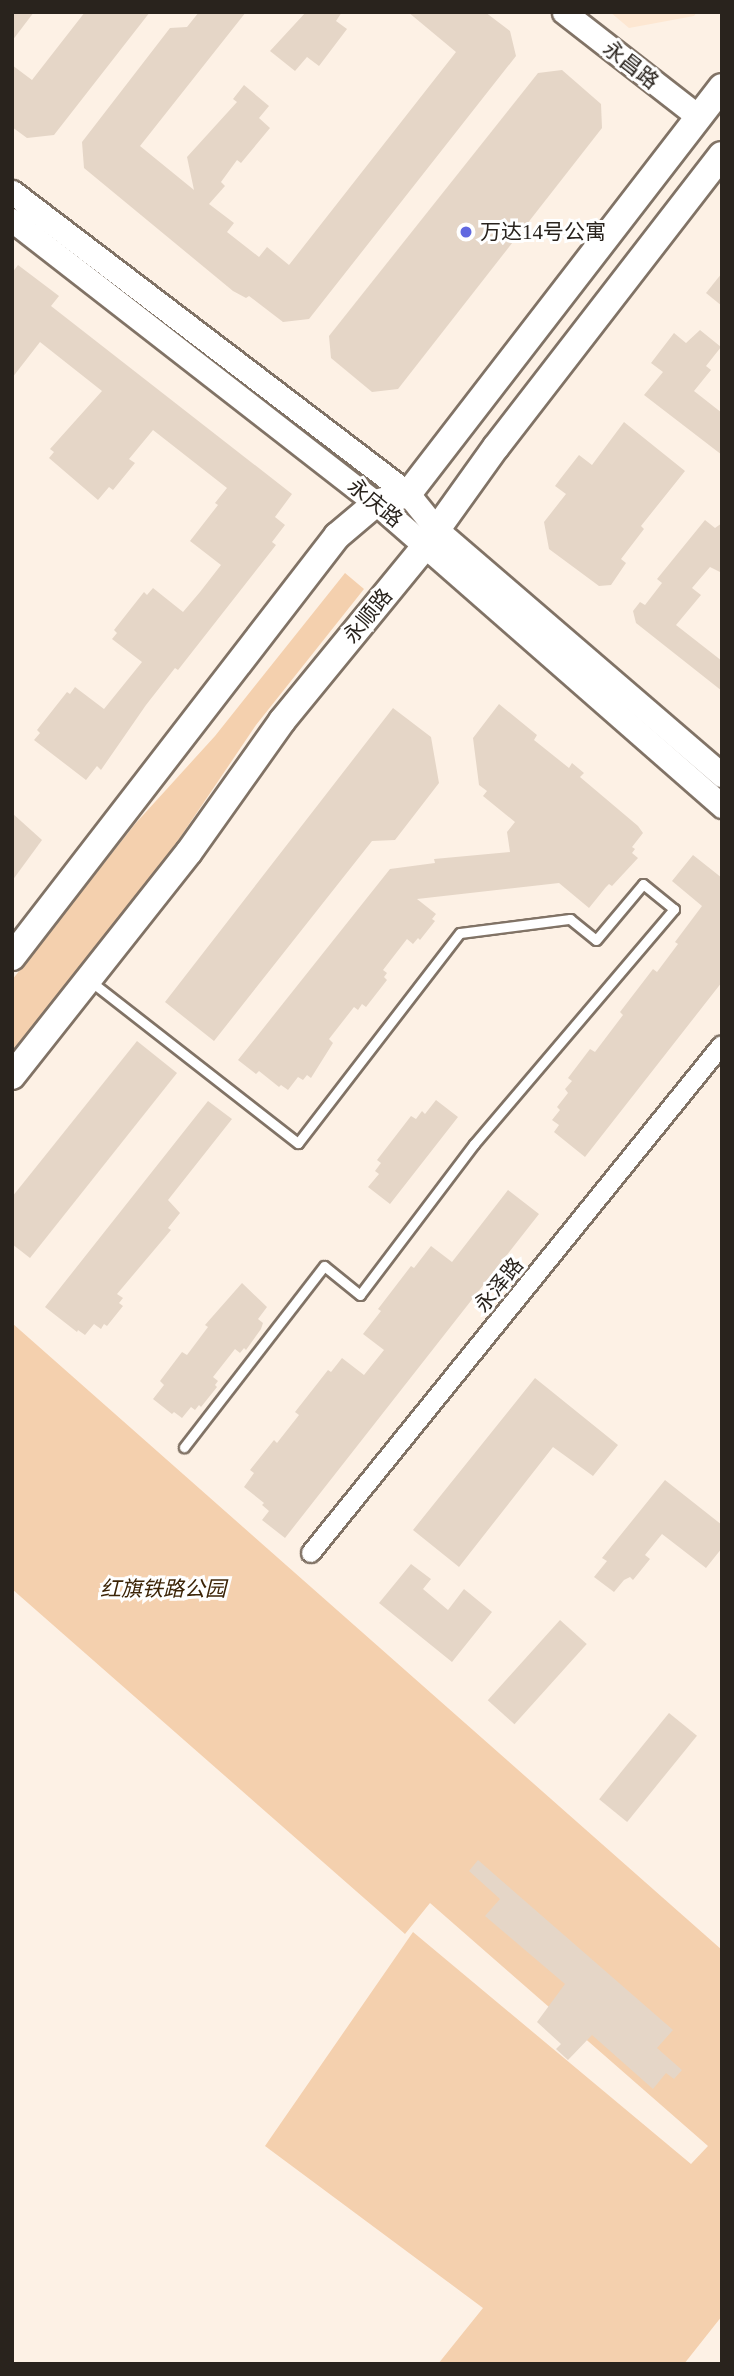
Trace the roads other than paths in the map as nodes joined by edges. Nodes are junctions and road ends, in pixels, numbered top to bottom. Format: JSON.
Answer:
{"nodes":[{"id":1,"x":564,"y":12,"type":"edge"},
{"id":2,"x":722,"y":87,"type":"edge"},
{"id":3,"x":699,"y":117,"type":"junction"},
{"id":4,"x":722,"y":155,"type":"edge"},
{"id":5,"x":12,"y":192,"type":"edge"},
{"id":6,"x":12,"y":220,"type":"edge"},
{"id":7,"x":408,"y":494,"type":"junction"},
{"id":8,"x":376,"y":503,"type":"junction"},
{"id":9,"x":431,"y":538,"type":"junction"},
{"id":10,"x":722,"y":775,"type":"edge"},
{"id":11,"x":722,"y":806,"type":"edge"},
{"id":12,"x":12,"y":957,"type":"edge"},
{"id":13,"x":88,"y":979,"type":"junction"},
{"id":14,"x":722,"y":1045,"type":"edge"},
{"id":15,"x":12,"y":1076,"type":"edge"},
{"id":16,"x":184,"y":1447,"type":"dead end"},
{"id":17,"x":311,"y":1553,"type":"dead end"}],
"edges":[{"from":1,"to":3,"type":"street","name":"永昌路"},
{"from":2,"to":3,"type":"main road"},
{"from":3,"to":7,"type":"main road"},
{"from":4,"to":9,"type":"main road","name":"永顺路"},
{"from":5,"to":7,"type":"street","name":"永庆路"},
{"from":6,"to":8,"type":"street","name":"永庆路"},
{"from":7,"to":8,"type":"main road"},
{"from":7,"to":9,"type":"street","name":"永庆路"},
{"from":8,"to":9,"type":"street","name":"永庆路"},
{"from":8,"to":12,"type":"main road"},
{"from":9,"to":10,"type":"street","name":"永庆路"},
{"from":9,"to":11,"type":"street","name":"永庆路"},
{"from":9,"to":13,"type":"main road","name":"永顺路"},
{"from":13,"to":15,"type":"main road","name":"永顺路"},
{"from":13,"to":16,"type":"lane"},
{"from":14,"to":17,"type":"street","name":"永泽路"}]}
